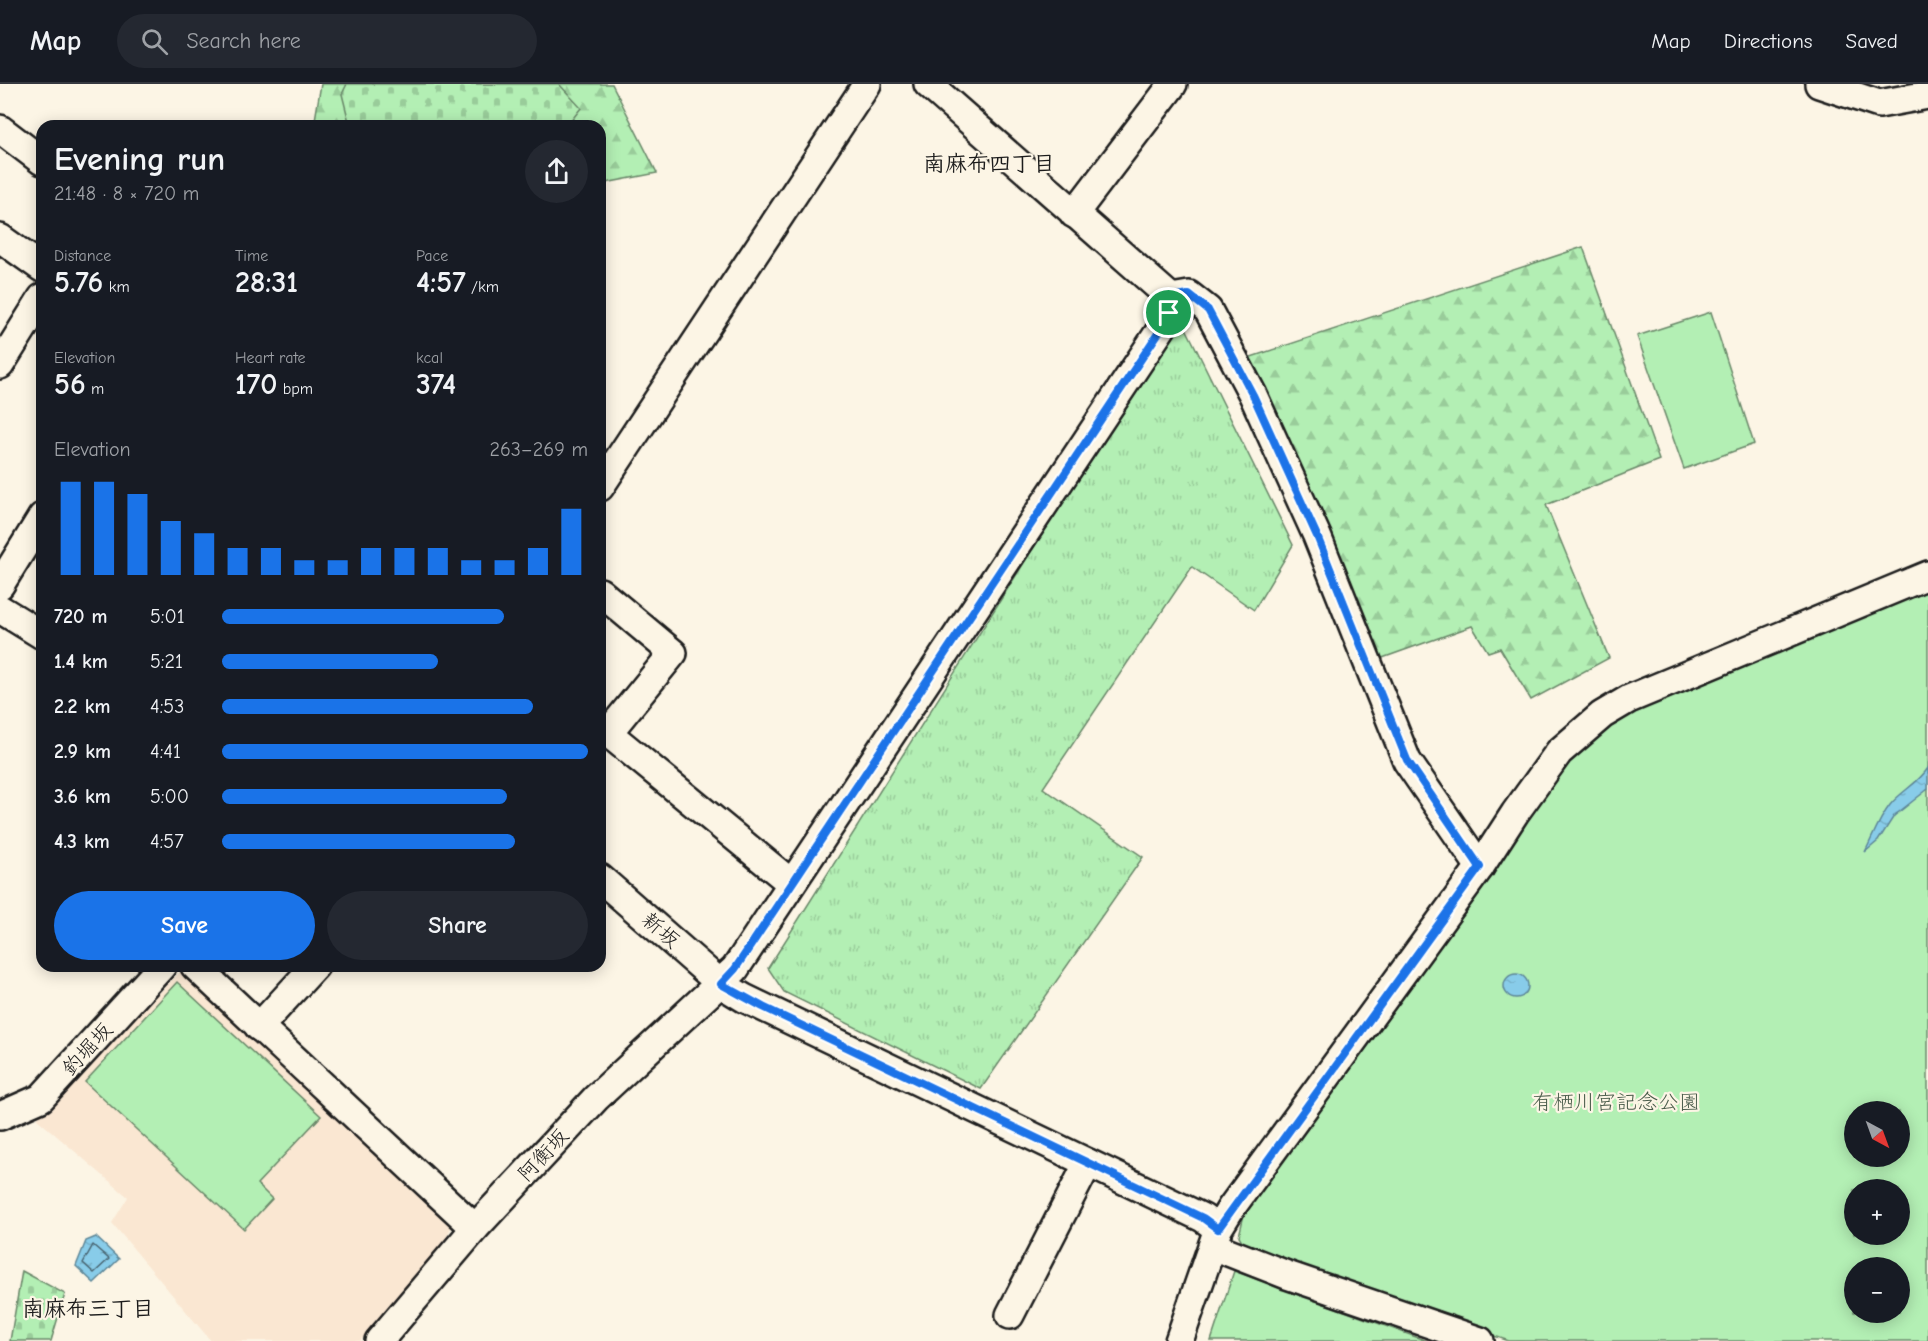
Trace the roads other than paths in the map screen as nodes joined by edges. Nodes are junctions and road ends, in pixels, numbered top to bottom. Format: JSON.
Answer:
{"nodes":[{"id":1,"x":867,"y":84,"type":"edge"},
{"id":2,"x":928,"y":84,"type":"edge"},
{"id":3,"x":1173,"y":84,"type":"edge"},
{"id":4,"x":1819,"y":84,"type":"edge"},
{"id":5,"x":1928,"y":94,"type":"edge"},
{"id":6,"x":0,"y":129,"type":"edge"},
{"id":7,"x":36,"y":156,"type":"edge"},
{"id":8,"x":1074,"y":214,"type":"junction"},
{"id":9,"x":0,"y":238,"type":"edge"},
{"id":10,"x":36,"y":263,"type":"edge"},
{"id":11,"x":1171,"y":298,"type":"junction"},
{"id":12,"x":36,"y":308,"type":"edge"},
{"id":13,"x":0,"y":365,"type":"edge"},
{"id":14,"x":606,"y":478,"type":"edge"},
{"id":15,"x":36,"y":527,"type":"edge"},
{"id":16,"x":1928,"y":575,"type":"edge"},
{"id":17,"x":0,"y":585,"type":"edge"},
{"id":18,"x":606,"y":597,"type":"edge"},
{"id":19,"x":0,"y":609,"type":"edge"},
{"id":20,"x":36,"y":631,"type":"edge"},
{"id":21,"x":606,"y":737,"type":"edge"},
{"id":22,"x":606,"y":742,"type":"edge"},
{"id":23,"x":1480,"y":867,"type":"junction"},
{"id":24,"x":606,"y":883,"type":"edge"},
{"id":25,"x":792,"y":883,"type":"junction"},
{"id":26,"x":156,"y":972,"type":"edge"},
{"id":27,"x":201,"y":972,"type":"edge"},
{"id":28,"x":309,"y":972,"type":"edge"},
{"id":29,"x":721,"y":984,"type":"junction"},
{"id":30,"x":259,"y":1027,"type":"junction"},
{"id":31,"x":0,"y":1116,"type":"edge"},
{"id":32,"x":1088,"y":1163,"type":"junction"},
{"id":33,"x":475,"y":1228,"type":"junction"},
{"id":34,"x":1216,"y":1238,"type":"junction"},
{"id":35,"x":1010,"y":1315,"type":"dead end"},
{"id":36,"x":379,"y":1341,"type":"edge"},
{"id":37,"x":1179,"y":1341,"type":"edge"},
{"id":38,"x":1480,"y":1341,"type":"edge"}],
"edges":[{"from":1,"to":14,"type":"street"},
{"from":2,"to":8,"type":"street"},
{"from":3,"to":8,"type":"street"},
{"from":4,"to":5,"type":"street"},
{"from":6,"to":7,"type":"street"},
{"from":8,"to":11,"type":"street"},
{"from":9,"to":10,"type":"street"},
{"from":11,"to":23,"type":"street"},
{"from":11,"to":25,"type":"street","name":"阿衡坂"},
{"from":12,"to":13,"type":"street"},
{"from":15,"to":17,"type":"street"},
{"from":16,"to":23,"type":"street"},
{"from":18,"to":21,"type":"street"},
{"from":19,"to":20,"type":"street"},
{"from":22,"to":25,"type":"street"},
{"from":23,"to":34,"type":"street"},
{"from":24,"to":29,"type":"street","name":"新坂"},
{"from":25,"to":29,"type":"street","name":"阿衡坂"},
{"from":26,"to":31,"type":"street","name":"釣堀坂"},
{"from":27,"to":30,"type":"street"},
{"from":28,"to":30,"type":"street"},
{"from":29,"to":32,"type":"street","name":"新坂"},
{"from":29,"to":33,"type":"street","name":"阿衡坂"},
{"from":30,"to":33,"type":"street"},
{"from":32,"to":34,"type":"street","name":"新坂"},
{"from":32,"to":35,"type":"street"},
{"from":33,"to":36,"type":"street","name":"阿衡坂"},
{"from":34,"to":37,"type":"street"},
{"from":34,"to":38,"type":"street","name":"新坂"}]}
